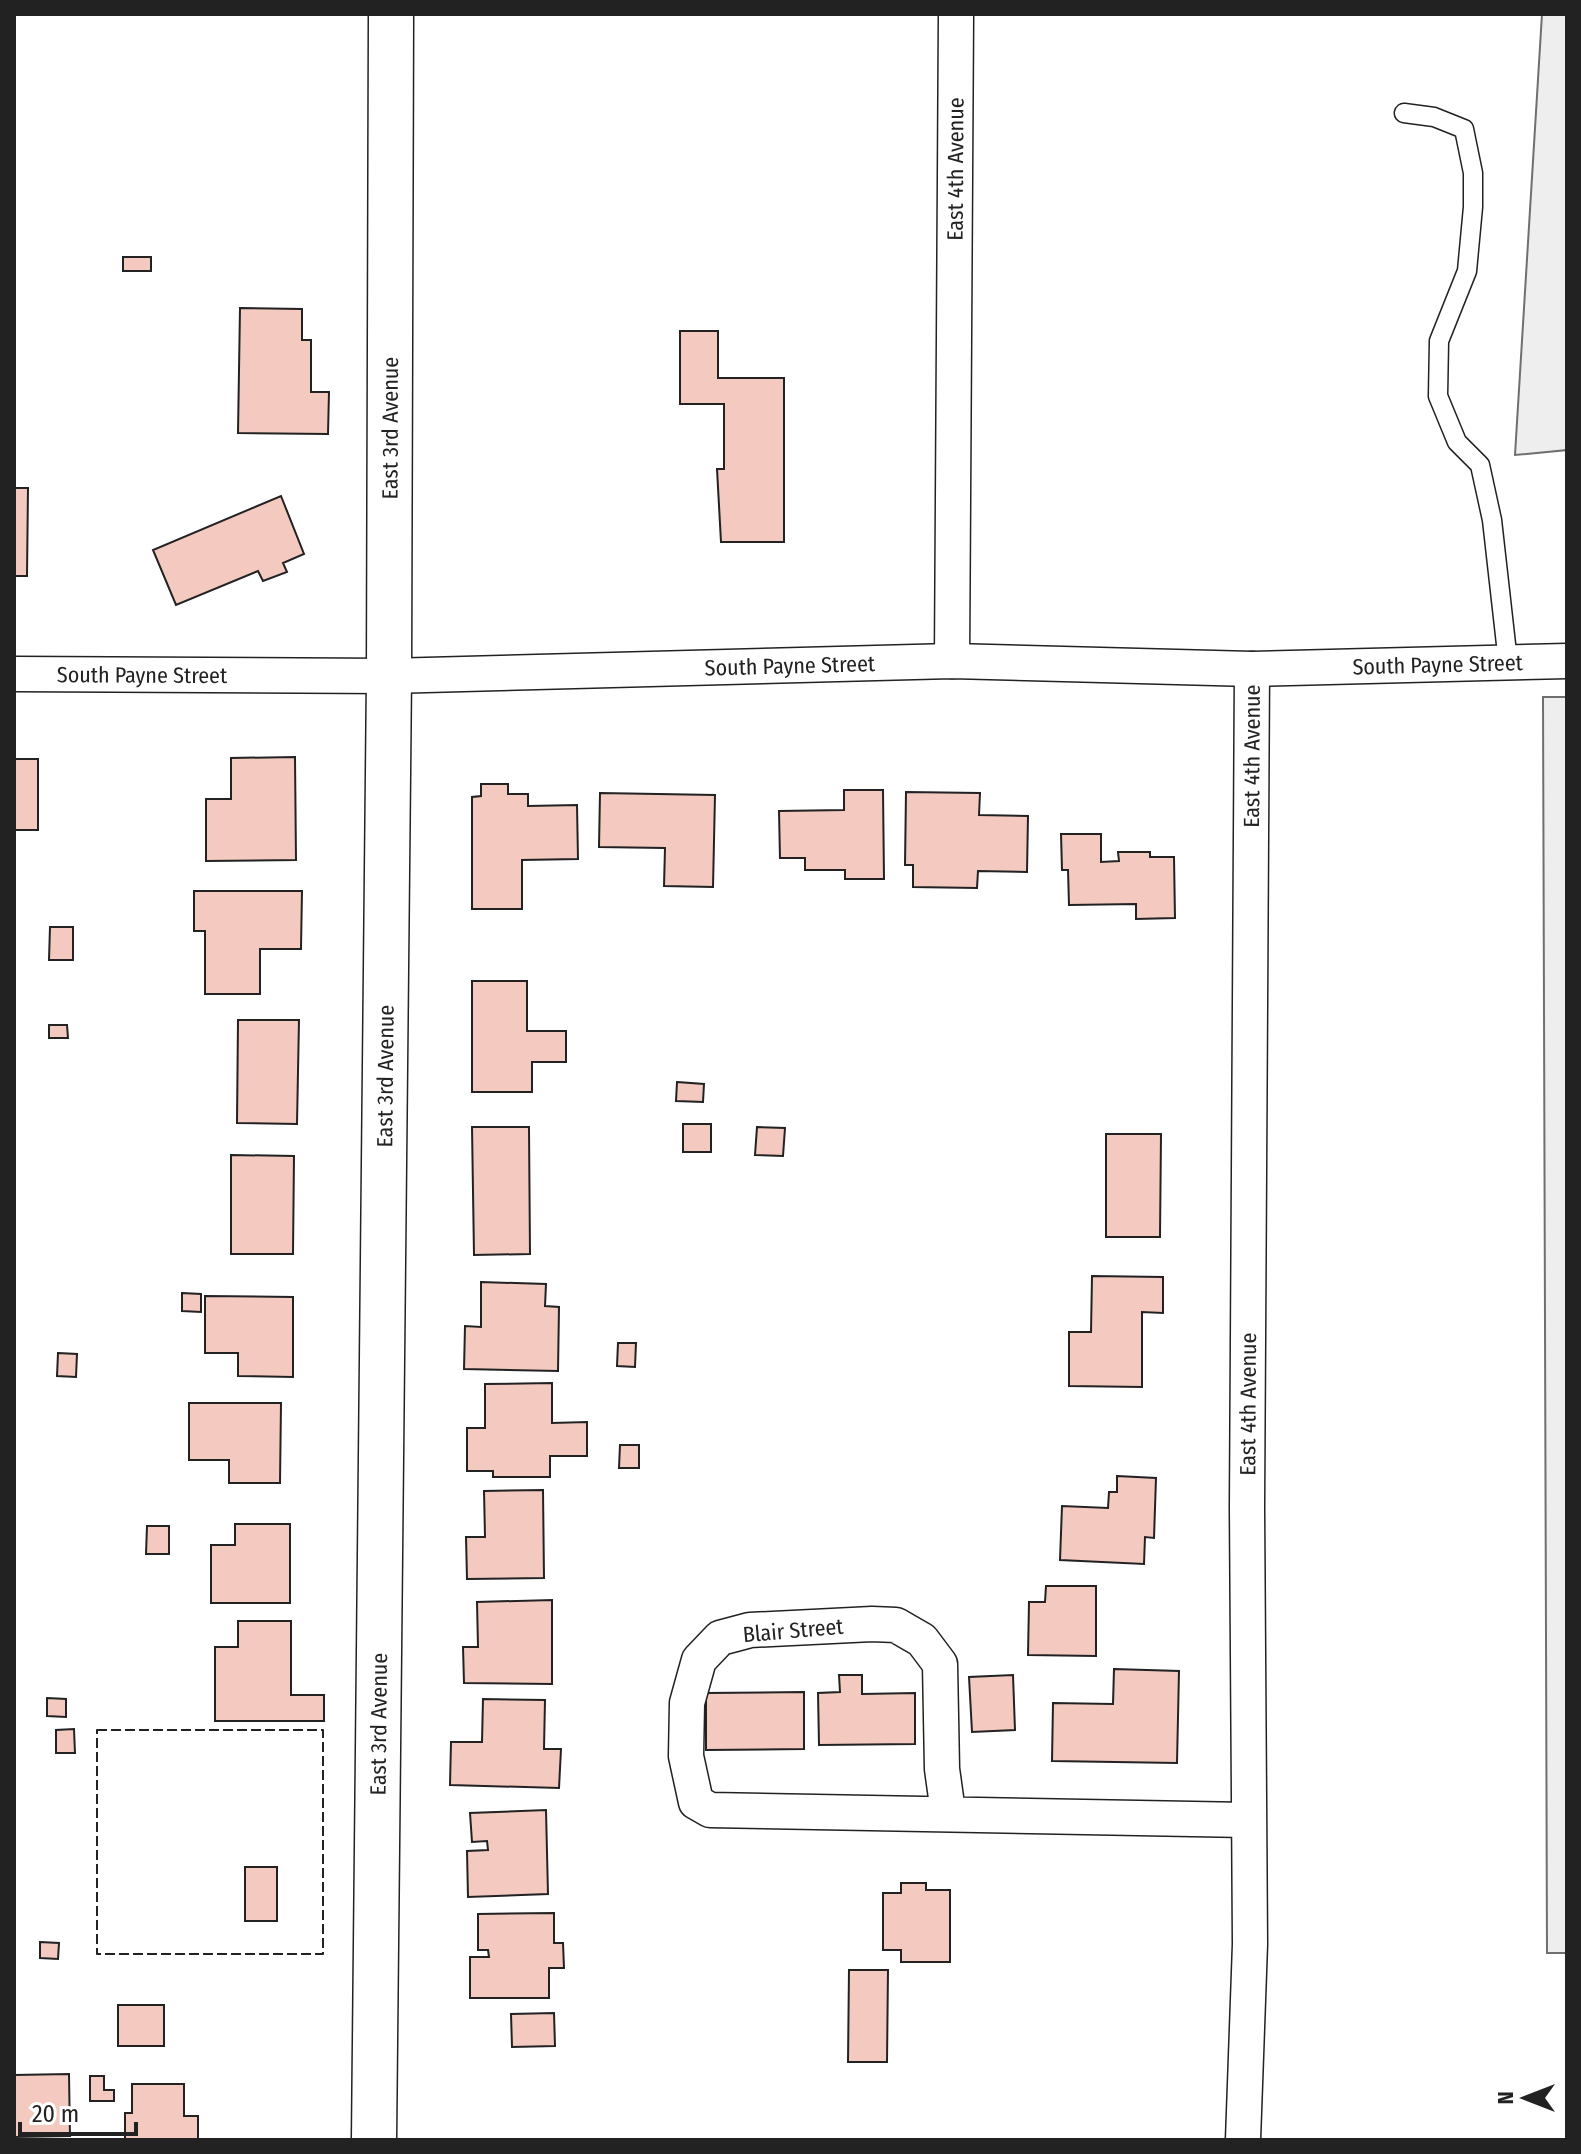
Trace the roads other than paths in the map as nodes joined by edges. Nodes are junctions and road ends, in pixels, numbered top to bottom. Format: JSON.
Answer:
{"nodes":[{"id":1,"x":391,"y":14,"type":"edge"},
{"id":2,"x":956,"y":14,"type":"edge"},
{"id":3,"x":1404,"y":113,"type":"dead end"},
{"id":4,"x":952,"y":661,"type":"junction"},
{"id":5,"x":1567,"y":661,"type":"edge"},
{"id":6,"x":1508,"y":662,"type":"junction"},
{"id":7,"x":1252,"y":669,"type":"junction"},
{"id":8,"x":14,"y":674,"type":"edge"},
{"id":9,"x":389,"y":676,"type":"junction"},
{"id":10,"x":948,"y":1812,"type":"junction"},
{"id":11,"x":1247,"y":1820,"type":"junction"},
{"id":12,"x":374,"y":2140,"type":"edge"},
{"id":13,"x":1243,"y":2140,"type":"edge"}],
"edges":[{"from":1,"to":9,"type":"street","name":"East 3rd Avenue"},
{"from":2,"to":4,"type":"street","name":"East 4th Avenue"},
{"from":3,"to":6,"type":"lane"},
{"from":4,"to":7,"type":"street","name":"South Payne Street"},
{"from":4,"to":9,"type":"street","name":"South Payne Street"},
{"from":5,"to":6,"type":"street","name":"South Payne Street"},
{"from":6,"to":7,"type":"street","name":"South Payne Street"},
{"from":7,"to":11,"type":"street","name":"East 4th Avenue"},
{"from":8,"to":9,"type":"street","name":"South Payne Street"},
{"from":9,"to":12,"type":"street","name":"East 3rd Avenue"},
{"from":10,"to":10,"type":"street","name":"Blair Street"},
{"from":10,"to":11,"type":"street","name":"Blair Street"},
{"from":11,"to":13,"type":"street","name":"East 4th Avenue"}]}
